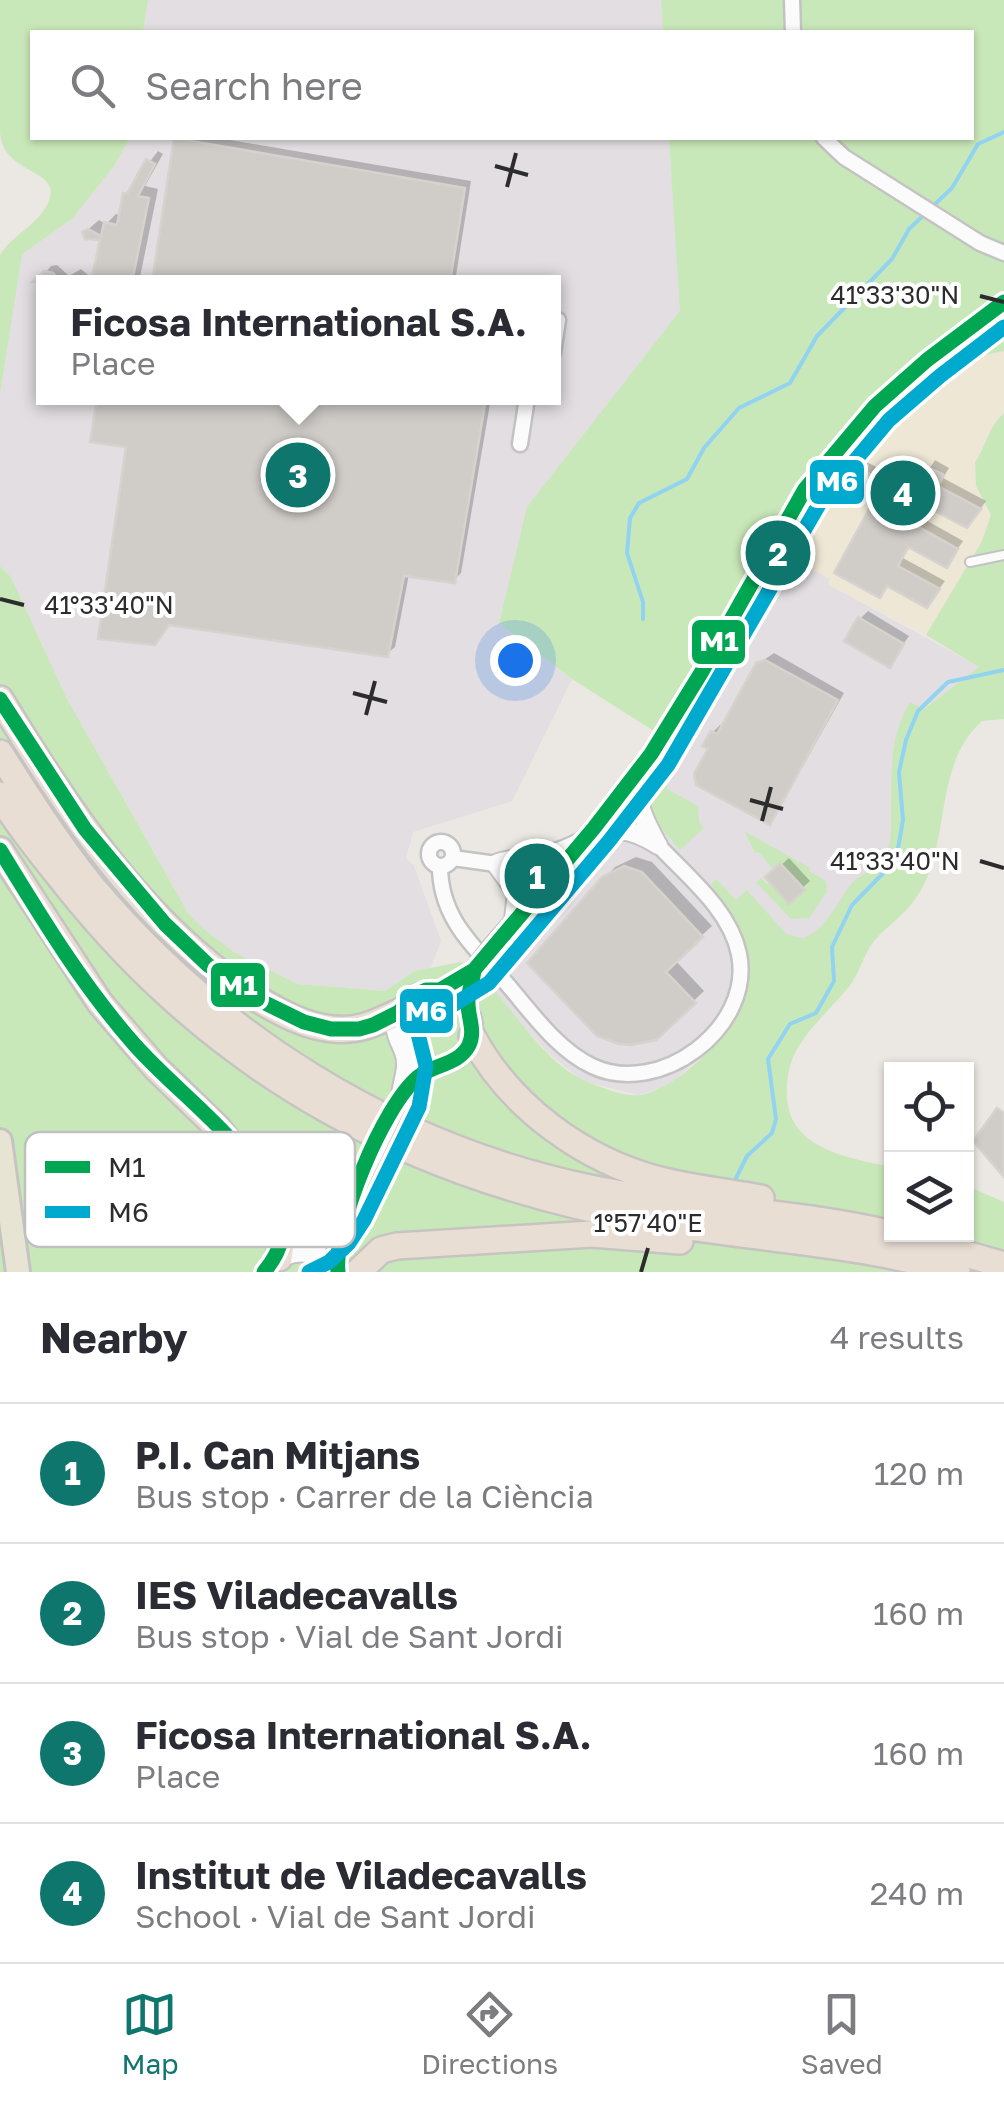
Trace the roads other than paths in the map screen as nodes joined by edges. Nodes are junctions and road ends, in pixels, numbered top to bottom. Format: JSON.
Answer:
{"nodes":[{"id":1,"x":792,"y":0,"type":"edge"},
{"id":2,"x":794,"y":30,"type":"edge"},
{"id":3,"x":826,"y":140,"type":"edge"},
{"id":4,"x":998,"y":251,"type":"edge"},
{"id":5,"x":1004,"y":264,"type":"edge"},
{"id":6,"x":1004,"y":302,"type":"edge"},
{"id":7,"x":1004,"y":314,"type":"edge"},
{"id":8,"x":984,"y":318,"type":"junction"},
{"id":9,"x":527,"y":405,"type":"edge"},
{"id":10,"x":520,"y":444,"type":"dead end"},
{"id":11,"x":1004,"y":555,"type":"edge"},
{"id":12,"x":970,"y":562,"type":"dead end"},
{"id":13,"x":0,"y":699,"type":"edge"},
{"id":14,"x":0,"y":753,"type":"edge"},
{"id":15,"x":644,"y":763,"type":"junction"},
{"id":16,"x":1,"y":798,"type":"edge"},
{"id":17,"x":580,"y":843,"type":"junction"},
{"id":18,"x":658,"y":845,"type":"junction"},
{"id":19,"x":0,"y":850,"type":"edge"},
{"id":20,"x":496,"y":864,"type":"junction"},
{"id":21,"x":514,"y":920,"type":"junction"},
{"id":22,"x":474,"y":970,"type":"junction"},
{"id":23,"x":440,"y":990,"type":"junction"},
{"id":24,"x":468,"y":1009,"type":"junction"},
{"id":25,"x":399,"y":1012,"type":"junction"},
{"id":26,"x":472,"y":1036,"type":"junction"},
{"id":27,"x":404,"y":1052,"type":"junction"},
{"id":28,"x":436,"y":1066,"type":"junction"},
{"id":29,"x":399,"y":1102,"type":"junction"},
{"id":30,"x":219,"y":1132,"type":"edge"},
{"id":31,"x":0,"y":1141,"type":"edge"},
{"id":32,"x":355,"y":1192,"type":"edge"},
{"id":33,"x":884,"y":1222,"type":"edge"},
{"id":34,"x":884,"y":1233,"type":"edge"},
{"id":35,"x":925,"y":1242,"type":"edge"},
{"id":36,"x":944,"y":1242,"type":"edge"},
{"id":37,"x":314,"y":1247,"type":"edge"},
{"id":38,"x":307,"y":1252,"type":"junction"},
{"id":39,"x":978,"y":1256,"type":"junction"},
{"id":40,"x":271,"y":1265,"type":"edge"},
{"id":41,"x":1004,"y":1266,"type":"edge"},
{"id":42,"x":344,"y":1271,"type":"edge"},
{"id":43,"x":18,"y":1272,"type":"edge"},
{"id":44,"x":908,"y":1272,"type":"edge"},
{"id":45,"x":956,"y":1272,"type":"edge"}],
"edges":[{"from":1,"to":2,"type":"street"},
{"from":3,"to":4,"type":"street"},
{"from":4,"to":5,"type":"street"},
{"from":6,"to":8,"type":"street"},
{"from":7,"to":8,"type":"street"},
{"from":8,"to":15,"type":"street"},
{"from":9,"to":10,"type":"street"},
{"from":11,"to":12,"type":"lane"},
{"from":13,"to":25,"type":"highway"},
{"from":14,"to":34,"type":"highway"},
{"from":15,"to":17,"type":"street"},
{"from":15,"to":18,"type":"street"},
{"from":16,"to":45,"type":"highway"},
{"from":17,"to":18,"type":"street"},
{"from":17,"to":20,"type":"street"},
{"from":17,"to":21,"type":"street"},
{"from":18,"to":20,"type":"street"},
{"from":19,"to":30,"type":"highway"},
{"from":20,"to":21,"type":"street"},
{"from":21,"to":22,"type":"street","bridge":true},
{"from":22,"to":23,"type":"street"},
{"from":22,"to":24,"type":"street"},
{"from":23,"to":24,"type":"street"},
{"from":23,"to":25,"type":"street"},
{"from":24,"to":26,"type":"street"},
{"from":25,"to":27,"type":"street"},
{"from":26,"to":28,"type":"street"},
{"from":26,"to":33,"type":"highway"},
{"from":27,"to":28,"type":"street"},
{"from":27,"to":29,"type":"street"},
{"from":28,"to":29,"type":"street"},
{"from":29,"to":32,"type":"street","bridge":true},
{"from":31,"to":43,"type":"main road"},
{"from":35,"to":39,"type":"highway"},
{"from":36,"to":39,"type":"highway"},
{"from":37,"to":38,"type":"street"},
{"from":38,"to":40,"type":"street"},
{"from":38,"to":42,"type":"street"},
{"from":39,"to":41,"type":"highway"},
{"from":42,"to":44,"type":"highway"}]}
